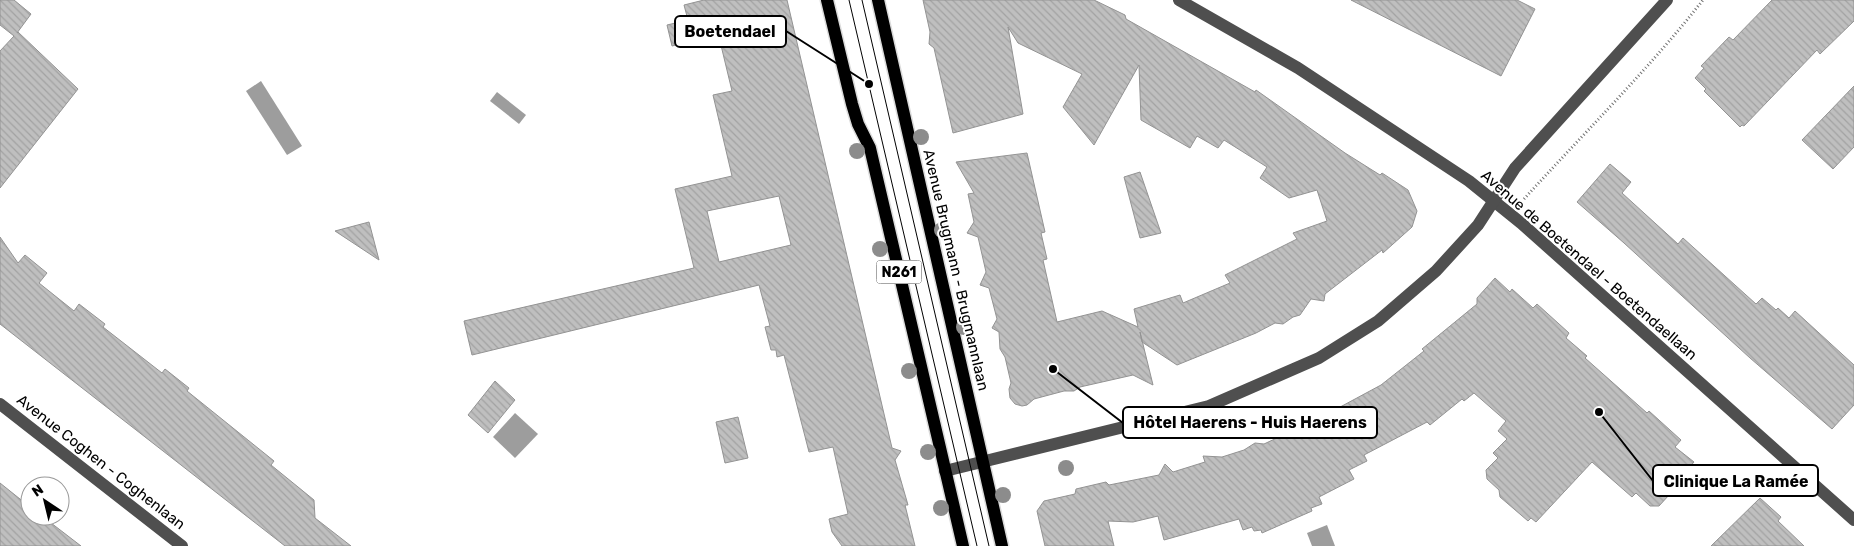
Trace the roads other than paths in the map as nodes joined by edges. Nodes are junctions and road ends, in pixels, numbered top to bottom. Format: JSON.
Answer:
{"nodes":[{"id":1,"x":827,"y":0,"type":"edge"},
{"id":2,"x":878,"y":0,"type":"edge"},
{"id":3,"x":1179,"y":0,"type":"edge"},
{"id":4,"x":1667,"y":0,"type":"edge"},
{"id":5,"x":1494,"y":201,"type":"junction"},
{"id":6,"x":0,"y":404,"type":"edge"},
{"id":7,"x":982,"y":461,"type":"junction"},
{"id":8,"x":945,"y":471,"type":"junction"},
{"id":9,"x":1854,"y":520,"type":"edge"},
{"id":10,"x":182,"y":546,"type":"edge"},
{"id":11,"x":963,"y":546,"type":"edge"},
{"id":12,"x":1002,"y":546,"type":"edge"}],
"edges":[{"from":1,"to":8,"type":"main road","number":"N261"},
{"from":2,"to":7,"type":"main road","name":"Avenue Brugmann - Brugmannlaan","number":"N261"},
{"from":3,"to":5,"type":"street","name":"Avenue de Boetendael - Boetendaellaan"},
{"from":4,"to":5,"type":"street"},
{"from":5,"to":7,"type":"street"},
{"from":5,"to":9,"type":"street","name":"Avenue de Boetendael - Boetendaellaan"},
{"from":6,"to":10,"type":"street","name":"Avenue Coghen - Coghenlaan"},
{"from":7,"to":8,"type":"street"},
{"from":7,"to":12,"type":"main road","name":"Avenue Brugmann - Brugmannlaan","number":"N261"},
{"from":8,"to":11,"type":"main road","number":"N261"}]}
